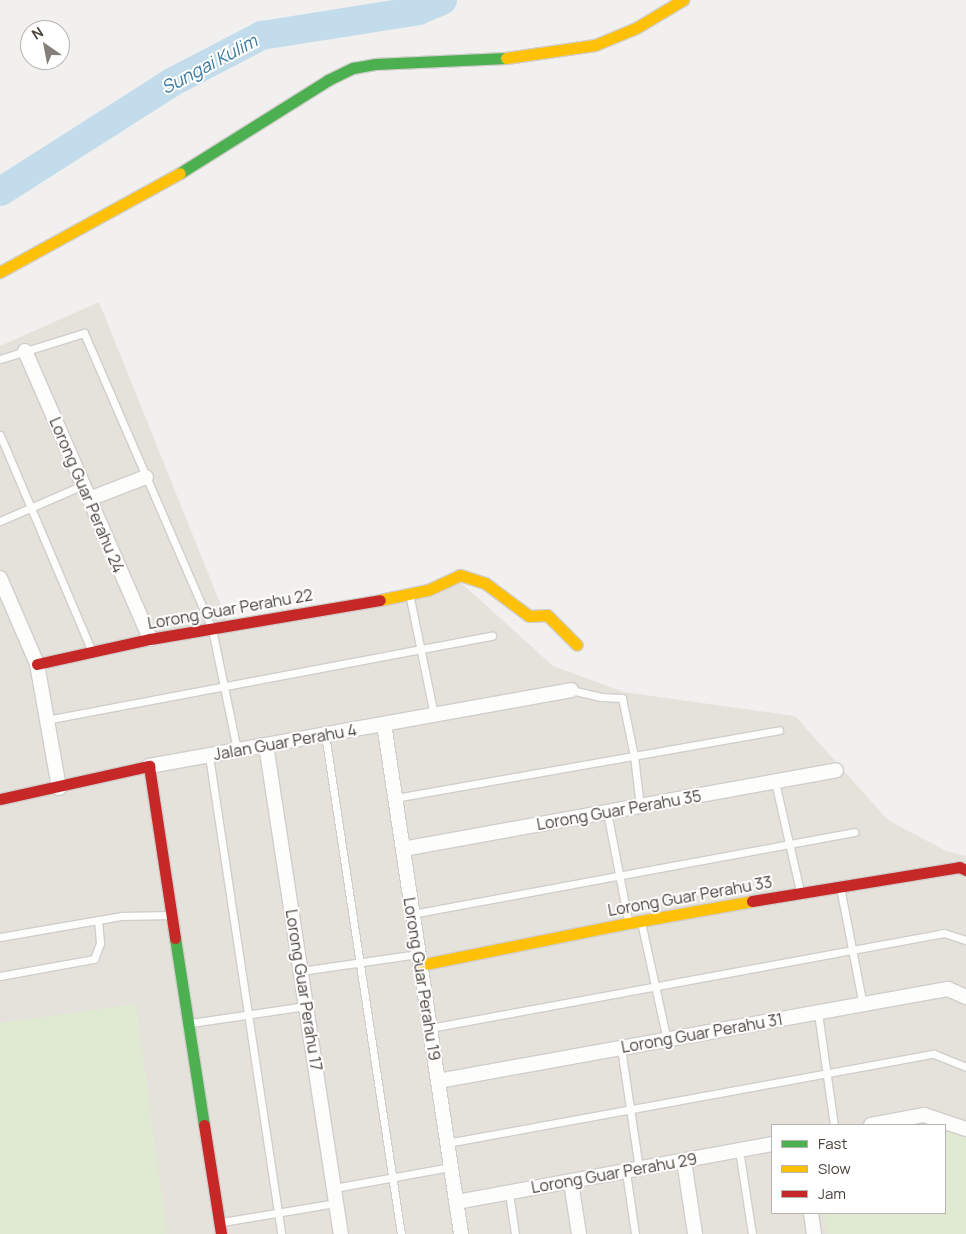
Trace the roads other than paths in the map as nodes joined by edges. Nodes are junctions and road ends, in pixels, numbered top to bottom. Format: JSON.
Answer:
{"nodes":[{"id":1,"x":683,"y":0,"type":"edge"},
{"id":2,"x":0,"y":272,"type":"edge"},
{"id":3,"x":25,"y":351,"type":"junction"},
{"id":4,"x":0,"y":359,"type":"edge"},
{"id":5,"x":0,"y":435,"type":"edge"},
{"id":6,"x":146,"y":477,"type":"junction"},
{"id":7,"x":83,"y":485,"type":"junction"},
{"id":8,"x":89,"y":499,"type":"junction"},
{"id":9,"x":31,"y":508,"type":"junction"},
{"id":10,"x":0,"y":521,"type":"edge"},
{"id":11,"x":0,"y":578,"type":"edge"},
{"id":12,"x":410,"y":595,"type":"junction"},
{"id":13,"x":212,"y":628,"type":"junction"},
{"id":14,"x":492,"y":636,"type":"dead end"},
{"id":15,"x":150,"y":639,"type":"junction"},
{"id":16,"x":577,"y":645,"type":"dead end"},
{"id":17,"x":420,"y":649,"type":"junction"},
{"id":18,"x":92,"y":652,"type":"junction"},
{"id":19,"x":37,"y":664,"type":"junction"},
{"id":20,"x":225,"y":686,"type":"junction"},
{"id":21,"x":571,"y":690,"type":"joint"},
{"id":22,"x":434,"y":715,"type":"junction"},
{"id":23,"x":46,"y":720,"type":"junction"},
{"id":24,"x":384,"y":724,"type":"junction"},
{"id":25,"x":779,"y":730,"type":"dead end"},
{"id":26,"x":325,"y":734,"type":"junction"},
{"id":27,"x":266,"y":745,"type":"junction"},
{"id":28,"x":237,"y":750,"type":"junction"},
{"id":29,"x":208,"y":756,"type":"junction"},
{"id":30,"x":634,"y":756,"type":"junction"},
{"id":31,"x":149,"y":766,"type":"junction"},
{"id":32,"x":836,"y":770,"type":"dead end"},
{"id":33,"x":775,"y":782,"type":"junction"},
{"id":34,"x":59,"y":788,"type":"junction"},
{"id":35,"x":0,"y":798,"type":"edge"},
{"id":36,"x":395,"y":798,"type":"junction"},
{"id":37,"x":640,"y":806,"type":"junction"},
{"id":38,"x":607,"y":812,"type":"junction"},
{"id":39,"x":854,"y":832,"type":"dead end"},
{"id":40,"x":787,"y":844,"type":"junction"},
{"id":41,"x":403,"y":850,"type":"junction"},
{"id":42,"x":966,"y":870,"type":"edge"},
{"id":43,"x":620,"y":875,"type":"junction"},
{"id":44,"x":840,"y":887,"type":"junction"},
{"id":45,"x":800,"y":893,"type":"junction"},
{"id":46,"x":412,"y":914,"type":"junction"},
{"id":47,"x":171,"y":915,"type":"junction"},
{"id":48,"x":98,"y":920,"type":"junction"},
{"id":49,"x":635,"y":922,"type":"junction"},
{"id":50,"x":0,"y":938,"type":"edge"},
{"id":51,"x":966,"y":940,"type":"edge"},
{"id":52,"x":852,"y":951,"type":"junction"},
{"id":53,"x":419,"y":960,"type":"junction"},
{"id":54,"x":360,"y":964,"type":"junction"},
{"id":55,"x":301,"y":970,"type":"junction"},
{"id":56,"x":0,"y":976,"type":"edge"},
{"id":57,"x":655,"y":987,"type":"junction"},
{"id":58,"x":966,"y":997,"type":"edge"},
{"id":59,"x":863,"y":1005,"type":"junction"},
{"id":60,"x":306,"y":1006,"type":"junction"},
{"id":61,"x":818,"y":1013,"type":"junction"},
{"id":62,"x":248,"y":1015,"type":"junction"},
{"id":63,"x":188,"y":1023,"type":"junction"},
{"id":64,"x":430,"y":1028,"type":"junction"},
{"id":65,"x":667,"y":1040,"type":"junction"},
{"id":66,"x":621,"y":1048,"type":"junction"},
{"id":67,"x":966,"y":1067,"type":"edge"},
{"id":68,"x":826,"y":1074,"type":"junction"},
{"id":69,"x":438,"y":1081,"type":"junction"},
{"id":70,"x":631,"y":1110,"type":"junction"},
{"id":71,"x":834,"y":1124,"type":"edge"},
{"id":72,"x":876,"y":1124,"type":"edge"},
{"id":73,"x":966,"y":1129,"type":"edge"},
{"id":74,"x":447,"y":1143,"type":"junction"},
{"id":75,"x":771,"y":1144,"type":"edge"},
{"id":76,"x":739,"y":1150,"type":"junction"},
{"id":77,"x":684,"y":1161,"type":"junction"},
{"id":78,"x":451,"y":1167,"type":"junction"},
{"id":79,"x":633,"y":1170,"type":"junction"},
{"id":80,"x":392,"y":1177,"type":"junction"},
{"id":81,"x":571,"y":1182,"type":"junction"},
{"id":82,"x":334,"y":1188,"type":"junction"},
{"id":83,"x":508,"y":1193,"type":"junction"},
{"id":84,"x":456,"y":1202,"type":"junction"},
{"id":85,"x":336,"y":1203,"type":"junction"},
{"id":86,"x":278,"y":1214,"type":"junction"},
{"id":87,"x":810,"y":1214,"type":"edge"},
{"id":88,"x":219,"y":1222,"type":"junction"},
{"id":89,"x":221,"y":1234,"type":"edge"},
{"id":90,"x":281,"y":1234,"type":"edge"},
{"id":91,"x":341,"y":1234,"type":"edge"},
{"id":92,"x":401,"y":1234,"type":"edge"},
{"id":93,"x":461,"y":1234,"type":"edge"},
{"id":94,"x":515,"y":1234,"type":"edge"},
{"id":95,"x":579,"y":1234,"type":"edge"},
{"id":96,"x":635,"y":1234,"type":"edge"},
{"id":97,"x":695,"y":1234,"type":"edge"},
{"id":98,"x":752,"y":1234,"type":"edge"},
{"id":99,"x":814,"y":1234,"type":"edge"}],
"edges":[{"from":1,"to":2,"type":"street"},
{"from":3,"to":4,"type":"lane"},
{"from":3,"to":6,"type":"lane"},
{"from":3,"to":7,"type":"street","name":"Lorong Guar Perahu 24"},
{"from":5,"to":9,"type":"lane"},
{"from":6,"to":8,"type":"street"},
{"from":6,"to":13,"type":"lane"},
{"from":7,"to":8,"type":"street","name":"Lorong Guar Perahu 24"},
{"from":7,"to":9,"type":"lane"},
{"from":8,"to":15,"type":"street","name":"Lorong Guar Perahu 24"},
{"from":9,"to":10,"type":"lane"},
{"from":9,"to":18,"type":"lane"},
{"from":11,"to":19,"type":"street"},
{"from":12,"to":13,"type":"street","name":"Lorong Guar Perahu 22"},
{"from":12,"to":16,"type":"street","name":"Lorong Guar Perahu 22"},
{"from":12,"to":17,"type":"lane"},
{"from":13,"to":15,"type":"street","name":"Lorong Guar Perahu 22"},
{"from":13,"to":20,"type":"lane"},
{"from":14,"to":17,"type":"lane"},
{"from":15,"to":18,"type":"street","name":"Lorong Guar Perahu 22"},
{"from":17,"to":20,"type":"lane"},
{"from":17,"to":22,"type":"lane"},
{"from":18,"to":19,"type":"street","name":"Lorong Guar Perahu 22"},
{"from":19,"to":23,"type":"street"},
{"from":20,"to":23,"type":"lane"},
{"from":20,"to":28,"type":"lane"},
{"from":21,"to":22,"type":"street","name":"Jalan Guar Perahu 4"},
{"from":21,"to":30,"type":"lane"},
{"from":22,"to":24,"type":"street","name":"Jalan Guar Perahu 4"},
{"from":23,"to":34,"type":"street"},
{"from":24,"to":26,"type":"street","name":"Jalan Guar Perahu 4"},
{"from":24,"to":36,"type":"street","name":"Lorong Guar Perahu 19"},
{"from":25,"to":30,"type":"lane"},
{"from":26,"to":27,"type":"street","name":"Jalan Guar Perahu 4"},
{"from":26,"to":54,"type":"lane"},
{"from":27,"to":28,"type":"street","name":"Jalan Guar Perahu 4"},
{"from":27,"to":55,"type":"street","name":"Lorong Guar Perahu 17"},
{"from":28,"to":29,"type":"street","name":"Jalan Guar Perahu 4"},
{"from":29,"to":31,"type":"street","name":"Jalan Guar Perahu 4"},
{"from":29,"to":62,"type":"lane"},
{"from":30,"to":36,"type":"lane"},
{"from":30,"to":37,"type":"lane"},
{"from":31,"to":34,"type":"street","name":"Jalan Guar Perahu 4"},
{"from":31,"to":47,"type":"street"},
{"from":32,"to":33,"type":"street","name":"Lorong Guar Perahu 35"},
{"from":33,"to":37,"type":"street","name":"Lorong Guar Perahu 35"},
{"from":33,"to":40,"type":"lane"},
{"from":34,"to":35,"type":"street","name":"Jalan Guar Perahu 4"},
{"from":36,"to":41,"type":"street","name":"Lorong Guar Perahu 19"},
{"from":37,"to":38,"type":"street","name":"Lorong Guar Perahu 35"},
{"from":38,"to":41,"type":"street","name":"Lorong Guar Perahu 35"},
{"from":38,"to":43,"type":"lane"},
{"from":39,"to":40,"type":"lane"},
{"from":40,"to":43,"type":"lane"},
{"from":40,"to":45,"type":"lane"},
{"from":41,"to":46,"type":"street","name":"Lorong Guar Perahu 19"},
{"from":42,"to":44,"type":"street","name":"Lorong Guar Perahu 33"},
{"from":43,"to":46,"type":"lane"},
{"from":43,"to":49,"type":"lane"},
{"from":44,"to":45,"type":"street","name":"Lorong Guar Perahu 33"},
{"from":44,"to":52,"type":"lane"},
{"from":45,"to":49,"type":"street","name":"Lorong Guar Perahu 33"},
{"from":46,"to":53,"type":"street","name":"Lorong Guar Perahu 19"},
{"from":47,"to":48,"type":"lane"},
{"from":47,"to":63,"type":"street"},
{"from":48,"to":50,"type":"lane"},
{"from":48,"to":56,"type":"lane"},
{"from":49,"to":53,"type":"street","name":"Lorong Guar Perahu 33"},
{"from":49,"to":57,"type":"lane"},
{"from":51,"to":52,"type":"lane"},
{"from":52,"to":57,"type":"lane"},
{"from":52,"to":59,"type":"lane"},
{"from":53,"to":54,"type":"lane"},
{"from":53,"to":64,"type":"street","name":"Lorong Guar Perahu 19"},
{"from":54,"to":55,"type":"lane"},
{"from":54,"to":80,"type":"lane"},
{"from":55,"to":60,"type":"street","name":"Lorong Guar Perahu 17"},
{"from":57,"to":64,"type":"lane"},
{"from":57,"to":65,"type":"lane"},
{"from":58,"to":59,"type":"street","name":"Lorong Guar Perahu 31"},
{"from":59,"to":61,"type":"street","name":"Lorong Guar Perahu 31"},
{"from":60,"to":62,"type":"lane"},
{"from":60,"to":82,"type":"street","name":"Lorong Guar Perahu 17"},
{"from":61,"to":65,"type":"street","name":"Lorong Guar Perahu 31"},
{"from":61,"to":68,"type":"lane"},
{"from":62,"to":63,"type":"lane"},
{"from":62,"to":86,"type":"lane"},
{"from":63,"to":88,"type":"street"},
{"from":64,"to":69,"type":"street","name":"Lorong Guar Perahu 19"},
{"from":65,"to":66,"type":"street","name":"Lorong Guar Perahu 31"},
{"from":66,"to":69,"type":"street","name":"Lorong Guar Perahu 31"},
{"from":66,"to":70,"type":"lane"},
{"from":67,"to":68,"type":"lane"},
{"from":68,"to":70,"type":"lane"},
{"from":68,"to":71,"type":"lane"},
{"from":69,"to":74,"type":"street","name":"Lorong Guar Perahu 19"},
{"from":70,"to":74,"type":"lane"},
{"from":70,"to":79,"type":"lane"},
{"from":72,"to":73,"type":"street"},
{"from":74,"to":78,"type":"street","name":"Lorong Guar Perahu 19"},
{"from":75,"to":76,"type":"street","name":"Lorong Guar Perahu 29"},
{"from":76,"to":77,"type":"street","name":"Lorong Guar Perahu 29"},
{"from":76,"to":98,"type":"lane"},
{"from":77,"to":79,"type":"street","name":"Lorong Guar Perahu 29"},
{"from":77,"to":97,"type":"street"},
{"from":78,"to":80,"type":"lane"},
{"from":78,"to":84,"type":"street","name":"Lorong Guar Perahu 19"},
{"from":79,"to":81,"type":"street","name":"Lorong Guar Perahu 29"},
{"from":79,"to":96,"type":"lane"},
{"from":80,"to":82,"type":"lane"},
{"from":80,"to":92,"type":"lane"},
{"from":81,"to":83,"type":"street","name":"Lorong Guar Perahu 29"},
{"from":81,"to":95,"type":"street"},
{"from":82,"to":85,"type":"street","name":"Lorong Guar Perahu 17"},
{"from":83,"to":84,"type":"street","name":"Lorong Guar Perahu 29"},
{"from":83,"to":94,"type":"lane"},
{"from":84,"to":93,"type":"street","name":"Lorong Guar Perahu 19"},
{"from":85,"to":86,"type":"lane"},
{"from":85,"to":91,"type":"street","name":"Lorong Guar Perahu 17"},
{"from":86,"to":88,"type":"lane"},
{"from":86,"to":90,"type":"lane"},
{"from":87,"to":99,"type":"street"},
{"from":88,"to":89,"type":"street"}]}
